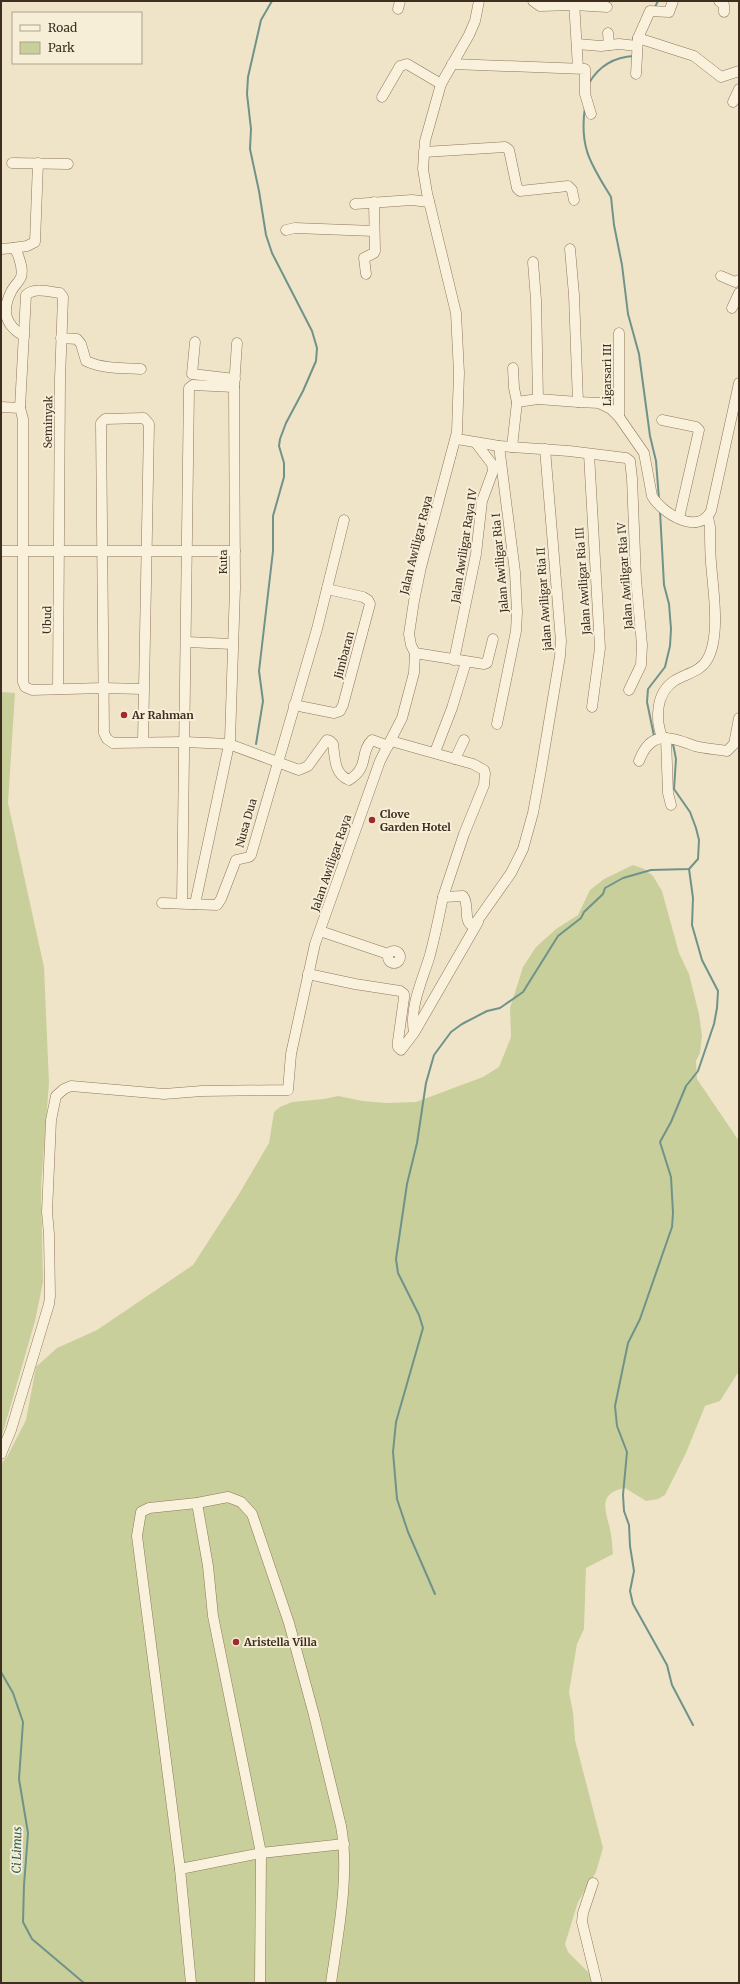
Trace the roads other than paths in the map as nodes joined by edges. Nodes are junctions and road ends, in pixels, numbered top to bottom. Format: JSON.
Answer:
{"nodes":[{"id":1,"x":479,"y":1,"type":"edge"},
{"id":2,"x":534,"y":1,"type":"edge"},
{"id":3,"x":673,"y":1,"type":"edge"},
{"id":4,"x":719,"y":1,"type":"edge"},
{"id":5,"x":574,"y":3,"type":"edge"},
{"id":6,"x":607,"y":7,"type":"dead end"},
{"id":7,"x":724,"y":12,"type":"dead end"},
{"id":8,"x":608,"y":34,"type":"dead end"},
{"id":9,"x":638,"y":42,"type":"junction"},
{"id":10,"x":577,"y":44,"type":"junction"},
{"id":11,"x":609,"y":45,"type":"junction"},
{"id":12,"x":452,"y":64,"type":"junction"},
{"id":13,"x":578,"y":68,"type":"junction"},
{"id":14,"x":739,"y":71,"type":"edge"},
{"id":15,"x":636,"y":74,"type":"dead end"},
{"id":16,"x":441,"y":84,"type":"junction"},
{"id":17,"x":739,"y":89,"type":"edge"},
{"id":18,"x":382,"y":97,"type":"dead end"},
{"id":19,"x":733,"y":102,"type":"dead end"},
{"id":20,"x":592,"y":114,"type":"dead end"},
{"id":21,"x":424,"y":152,"type":"junction"},
{"id":22,"x":12,"y":163,"type":"dead end"},
{"id":23,"x":38,"y":163,"type":"junction"},
{"id":24,"x":68,"y":164,"type":"dead end"},
{"id":25,"x":574,"y":200,"type":"dead end"},
{"id":26,"x":374,"y":202,"type":"junction"},
{"id":27,"x":429,"y":202,"type":"junction"},
{"id":28,"x":355,"y":204,"type":"dead end"},
{"id":29,"x":286,"y":230,"type":"dead end"},
{"id":30,"x":374,"y":231,"type":"junction"},
{"id":31,"x":13,"y":248,"type":"junction"},
{"id":32,"x":1,"y":249,"type":"edge"},
{"id":33,"x":570,"y":249,"type":"dead end"},
{"id":34,"x":533,"y":262,"type":"dead end"},
{"id":35,"x":366,"y":274,"type":"dead end"},
{"id":36,"x":721,"y":276,"type":"dead end"},
{"id":37,"x":739,"y":280,"type":"edge"},
{"id":38,"x":739,"y":293,"type":"edge"},
{"id":39,"x":732,"y":308,"type":"dead end"},
{"id":40,"x":619,"y":333,"type":"dead end"},
{"id":41,"x":24,"y":336,"type":"junction"},
{"id":42,"x":61,"y":338,"type":"junction"},
{"id":43,"x":195,"y":342,"type":"dead end"},
{"id":44,"x":237,"y":343,"type":"dead end"},
{"id":45,"x":513,"y":368,"type":"dead end"},
{"id":46,"x":141,"y":369,"type":"dead end"},
{"id":47,"x":234,"y":383,"type":"junction"},
{"id":48,"x":739,"y":383,"type":"edge"},
{"id":49,"x":538,"y":399,"type":"junction"},
{"id":50,"x":517,"y":402,"type":"junction"},
{"id":51,"x":578,"y":402,"type":"junction"},
{"id":52,"x":1,"y":407,"type":"edge"},
{"id":53,"x":20,"y":408,"type":"junction"},
{"id":54,"x":619,"y":417,"type":"junction"},
{"id":55,"x":662,"y":420,"type":"dead end"},
{"id":56,"x":457,"y":439,"type":"junction"},
{"id":57,"x":476,"y":443,"type":"junction"},
{"id":58,"x":499,"y":446,"type":"junction"},
{"id":59,"x":512,"y":447,"type":"junction"},
{"id":60,"x":545,"y":449,"type":"junction"},
{"id":61,"x":589,"y":454,"type":"junction"},
{"id":62,"x":708,"y":517,"type":"junction"},
{"id":63,"x":679,"y":518,"type":"junction"},
{"id":64,"x":344,"y":520,"type":"dead end"},
{"id":65,"x":103,"y":550,"type":"junction"},
{"id":66,"x":188,"y":550,"type":"junction"},
{"id":67,"x":1,"y":551,"type":"edge"},
{"id":68,"x":22,"y":551,"type":"junction"},
{"id":69,"x":60,"y":551,"type":"junction"},
{"id":70,"x":147,"y":551,"type":"junction"},
{"id":71,"x":235,"y":551,"type":"junction"},
{"id":72,"x":327,"y":589,"type":"junction"},
{"id":73,"x":493,"y":639,"type":"dead end"},
{"id":74,"x":187,"y":642,"type":"junction"},
{"id":75,"x":232,"y":644,"type":"junction"},
{"id":76,"x":415,"y":654,"type":"junction"},
{"id":77,"x":454,"y":660,"type":"junction"},
{"id":78,"x":466,"y":662,"type":"junction"},
{"id":79,"x":103,"y":688,"type":"junction"},
{"id":80,"x":58,"y":689,"type":"junction"},
{"id":81,"x":143,"y":689,"type":"junction"},
{"id":82,"x":629,"y":690,"type":"dead end"},
{"id":83,"x":294,"y":705,"type":"junction"},
{"id":84,"x":592,"y":707,"type":"dead end"},
{"id":85,"x":739,"y":718,"type":"edge"},
{"id":86,"x":497,"y":724,"type":"dead end"},
{"id":87,"x":664,"y":737,"type":"junction"},
{"id":88,"x":464,"y":740,"type":"dead end"},
{"id":89,"x":143,"y":742,"type":"junction"},
{"id":90,"x":185,"y":742,"type":"junction"},
{"id":91,"x":230,"y":744,"type":"junction"},
{"id":92,"x":390,"y":744,"type":"junction"},
{"id":93,"x":435,"y":752,"type":"junction"},
{"id":94,"x":455,"y":759,"type":"junction"},
{"id":95,"x":639,"y":761,"type":"dead end"},
{"id":96,"x":277,"y":762,"type":"junction"},
{"id":97,"x":671,"y":805,"type":"dead end"},
{"id":98,"x":443,"y":897,"type":"junction"},
{"id":99,"x":162,"y":903,"type":"dead end"},
{"id":100,"x":182,"y":903,"type":"junction"},
{"id":101,"x":195,"y":904,"type":"junction"},
{"id":102,"x":478,"y":922,"type":"junction"},
{"id":103,"x":320,"y":931,"type":"junction"},
{"id":104,"x":388,"y":954,"type":"dead end"},
{"id":105,"x":308,"y":974,"type":"junction"},
{"id":106,"x":414,"y":1033,"type":"junction"},
{"id":107,"x":1,"y":1454,"type":"edge"},
{"id":108,"x":197,"y":1503,"type":"junction"},
{"id":109,"x":344,"y":1844,"type":"junction"},
{"id":110,"x":261,"y":1853,"type":"junction"},
{"id":111,"x":180,"y":1869,"type":"junction"},
{"id":112,"x":593,"y":1883,"type":"dead end"},
{"id":113,"x":191,"y":1983,"type":"edge"},
{"id":114,"x":260,"y":1983,"type":"edge"},
{"id":115,"x":331,"y":1983,"type":"edge"},
{"id":116,"x":597,"y":1983,"type":"edge"}],
"edges":[{"from":1,"to":12,"type":"street","name":"Jalan Awiligar Raya"},
{"from":2,"to":5,"type":"street"},
{"from":3,"to":9,"type":"street"},
{"from":4,"to":7,"type":"street"},
{"from":5,"to":6,"type":"street"},
{"from":5,"to":10,"type":"street"},
{"from":8,"to":11,"type":"street"},
{"from":9,"to":11,"type":"street"},
{"from":9,"to":14,"type":"street"},
{"from":9,"to":15,"type":"street"},
{"from":10,"to":11,"type":"street"},
{"from":10,"to":13,"type":"street"},
{"from":12,"to":13,"type":"street"},
{"from":12,"to":16,"type":"street","name":"Jalan Awiligar Raya"},
{"from":13,"to":20,"type":"street"},
{"from":16,"to":18,"type":"street"},
{"from":16,"to":21,"type":"street","name":"Jalan Awiligar Raya"},
{"from":17,"to":19,"type":"street"},
{"from":21,"to":25,"type":"street"},
{"from":21,"to":27,"type":"street","name":"Jalan Awiligar Raya"},
{"from":22,"to":23,"type":"street"},
{"from":23,"to":24,"type":"street"},
{"from":23,"to":31,"type":"street"},
{"from":26,"to":27,"type":"street"},
{"from":26,"to":28,"type":"street"},
{"from":26,"to":30,"type":"street"},
{"from":27,"to":56,"type":"street","name":"Jalan Awiligar Raya"},
{"from":29,"to":30,"type":"street"},
{"from":30,"to":35,"type":"street"},
{"from":31,"to":32,"type":"street"},
{"from":31,"to":41,"type":"street"},
{"from":33,"to":51,"type":"street"},
{"from":34,"to":49,"type":"street"},
{"from":36,"to":37,"type":"street"},
{"from":38,"to":39,"type":"street"},
{"from":40,"to":54,"type":"street","name":"Ligarsari III"},
{"from":41,"to":42,"type":"street","name":"Seminyak"},
{"from":41,"to":53,"type":"street"},
{"from":42,"to":46,"type":"street"},
{"from":42,"to":69,"type":"street","name":"Seminyak"},
{"from":43,"to":47,"type":"street"},
{"from":44,"to":47,"type":"street","name":"Kuta"},
{"from":45,"to":50,"type":"street"},
{"from":47,"to":66,"type":"street"},
{"from":47,"to":71,"type":"street","name":"Kuta"},
{"from":48,"to":62,"type":"street"},
{"from":49,"to":50,"type":"street"},
{"from":49,"to":51,"type":"street"},
{"from":50,"to":59,"type":"street"},
{"from":51,"to":54,"type":"street"},
{"from":52,"to":53,"type":"street"},
{"from":53,"to":68,"type":"street"},
{"from":54,"to":63,"type":"street"},
{"from":55,"to":63,"type":"street"},
{"from":56,"to":57,"type":"street"},
{"from":56,"to":76,"type":"street","name":"Jalan Awiligar Raya"},
{"from":57,"to":58,"type":"street"},
{"from":57,"to":77,"type":"street","name":"Jalan Awiligar Raya IV"},
{"from":58,"to":59,"type":"street"},
{"from":58,"to":86,"type":"street","name":"Jalan Awiligar Ria I"},
{"from":59,"to":60,"type":"street"},
{"from":60,"to":61,"type":"street"},
{"from":60,"to":102,"type":"street","name":"jalan Awiligar Ria II"},
{"from":61,"to":82,"type":"street","name":"Jalan Awiligar Ria IV"},
{"from":61,"to":84,"type":"street","name":"Jalan Awiligar Ria III"},
{"from":62,"to":63,"type":"street"},
{"from":62,"to":87,"type":"street"},
{"from":64,"to":72,"type":"street"},
{"from":65,"to":69,"type":"street"},
{"from":65,"to":70,"type":"street"},
{"from":65,"to":70,"type":"street"},
{"from":65,"to":79,"type":"street"},
{"from":66,"to":70,"type":"street"},
{"from":66,"to":71,"type":"street"},
{"from":66,"to":74,"type":"street"},
{"from":67,"to":68,"type":"street"},
{"from":68,"to":69,"type":"street"},
{"from":68,"to":80,"type":"street"},
{"from":69,"to":80,"type":"street","name":"Ubud"},
{"from":70,"to":81,"type":"street"},
{"from":71,"to":75,"type":"street","name":"Kuta"},
{"from":72,"to":83,"type":"street"},
{"from":72,"to":83,"type":"street","name":"Jimbaran"},
{"from":73,"to":78,"type":"street"},
{"from":74,"to":75,"type":"street"},
{"from":74,"to":90,"type":"street"},
{"from":75,"to":91,"type":"street","name":"Kuta"},
{"from":76,"to":77,"type":"street"},
{"from":76,"to":92,"type":"street","name":"Jalan Awiligar Raya"},
{"from":77,"to":78,"type":"street"},
{"from":78,"to":93,"type":"street"},
{"from":79,"to":80,"type":"street"},
{"from":79,"to":81,"type":"street"},
{"from":79,"to":89,"type":"street"},
{"from":81,"to":89,"type":"street"},
{"from":83,"to":96,"type":"street"},
{"from":85,"to":87,"type":"street"},
{"from":87,"to":95,"type":"street"},
{"from":87,"to":97,"type":"street"},
{"from":88,"to":94,"type":"street"},
{"from":89,"to":90,"type":"street"},
{"from":90,"to":91,"type":"street"},
{"from":90,"to":100,"type":"street"},
{"from":91,"to":96,"type":"street"},
{"from":91,"to":101,"type":"street"},
{"from":92,"to":93,"type":"street"},
{"from":92,"to":96,"type":"street"},
{"from":92,"to":103,"type":"street","name":"Jalan Awiligar Raya"},
{"from":93,"to":94,"type":"street"},
{"from":94,"to":98,"type":"street"},
{"from":96,"to":101,"type":"street","name":"Nusa Dua"},
{"from":98,"to":102,"type":"street"},
{"from":98,"to":106,"type":"street"},
{"from":99,"to":100,"type":"street","name":"Nusa Dua"},
{"from":100,"to":101,"type":"street","name":"Nusa Dua"},
{"from":102,"to":106,"type":"street","name":"jalan Awiligar Ria II"},
{"from":103,"to":104,"type":"street"},
{"from":103,"to":105,"type":"street","name":"Jalan Awiligar Raya"},
{"from":105,"to":106,"type":"street","name":"jalan Awiligar Ria II"},
{"from":105,"to":107,"type":"street","name":"Jalan Awiligar Raya"},
{"from":108,"to":109,"type":"street"},
{"from":108,"to":110,"type":"street"},
{"from":108,"to":111,"type":"street"},
{"from":109,"to":110,"type":"street"},
{"from":109,"to":115,"type":"street"},
{"from":110,"to":111,"type":"street"},
{"from":110,"to":114,"type":"street"},
{"from":111,"to":113,"type":"street"},
{"from":112,"to":116,"type":"street"}]}
